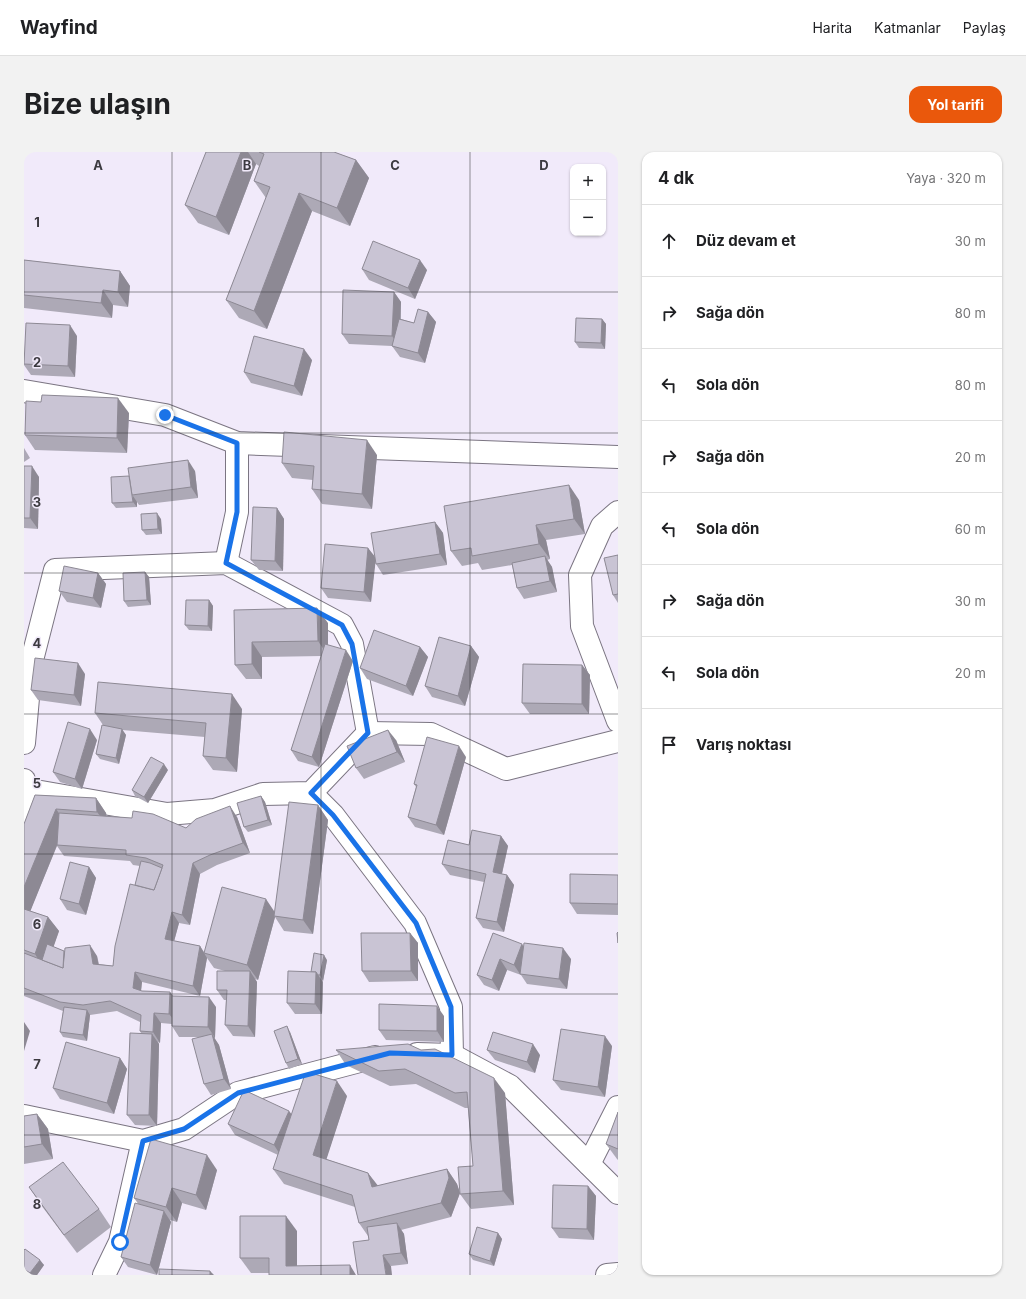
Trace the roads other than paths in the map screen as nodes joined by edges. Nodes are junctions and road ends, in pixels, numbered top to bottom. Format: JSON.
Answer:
{"nodes":[{"id":1,"x":24,"y":390,"type":"edge"},
{"id":2,"x":237,"y":443,"type":"junction"},
{"id":3,"x":618,"y":457,"type":"edge"},
{"id":4,"x":618,"y":512,"type":"edge"},
{"id":5,"x":226,"y":563,"type":"junction"},
{"id":6,"x":28,"y":662,"type":"edge"},
{"id":7,"x":618,"y":721,"type":"edge"},
{"id":8,"x":368,"y":733,"type":"junction"},
{"id":9,"x":618,"y":741,"type":"edge"},
{"id":10,"x":24,"y":743,"type":"edge"},
{"id":11,"x":24,"y":780,"type":"edge"},
{"id":12,"x":24,"y":789,"type":"edge"},
{"id":13,"x":311,"y":793,"type":"junction"},
{"id":14,"x":24,"y":828,"type":"edge"},
{"id":15,"x":452,"y":1055,"type":"junction"},
{"id":16,"x":618,"y":1107,"type":"edge"},
{"id":17,"x":24,"y":1116,"type":"edge"},
{"id":18,"x":143,"y":1141,"type":"junction"},
{"id":19,"x":589,"y":1164,"type":"junction"},
{"id":20,"x":618,"y":1192,"type":"edge"},
{"id":21,"x":618,"y":1274,"type":"edge"},
{"id":22,"x":104,"y":1275,"type":"edge"},
{"id":23,"x":606,"y":1275,"type":"edge"}],
"edges":[{"from":1,"to":2,"type":"street"},
{"from":2,"to":3,"type":"street"},
{"from":2,"to":5,"type":"street"},
{"from":4,"to":7,"type":"street"},
{"from":5,"to":6,"type":"street"},
{"from":5,"to":8,"type":"street"},
{"from":6,"to":10,"type":"street"},
{"from":8,"to":9,"type":"street"},
{"from":8,"to":13,"type":"street"},
{"from":11,"to":12,"type":"street"},
{"from":12,"to":13,"type":"street"},
{"from":12,"to":14,"type":"street"},
{"from":13,"to":15,"type":"street"},
{"from":15,"to":18,"type":"street"},
{"from":15,"to":19,"type":"street"},
{"from":16,"to":19,"type":"street"},
{"from":17,"to":18,"type":"street"},
{"from":18,"to":22,"type":"street"},
{"from":19,"to":20,"type":"street"},
{"from":21,"to":23,"type":"street"}]}
